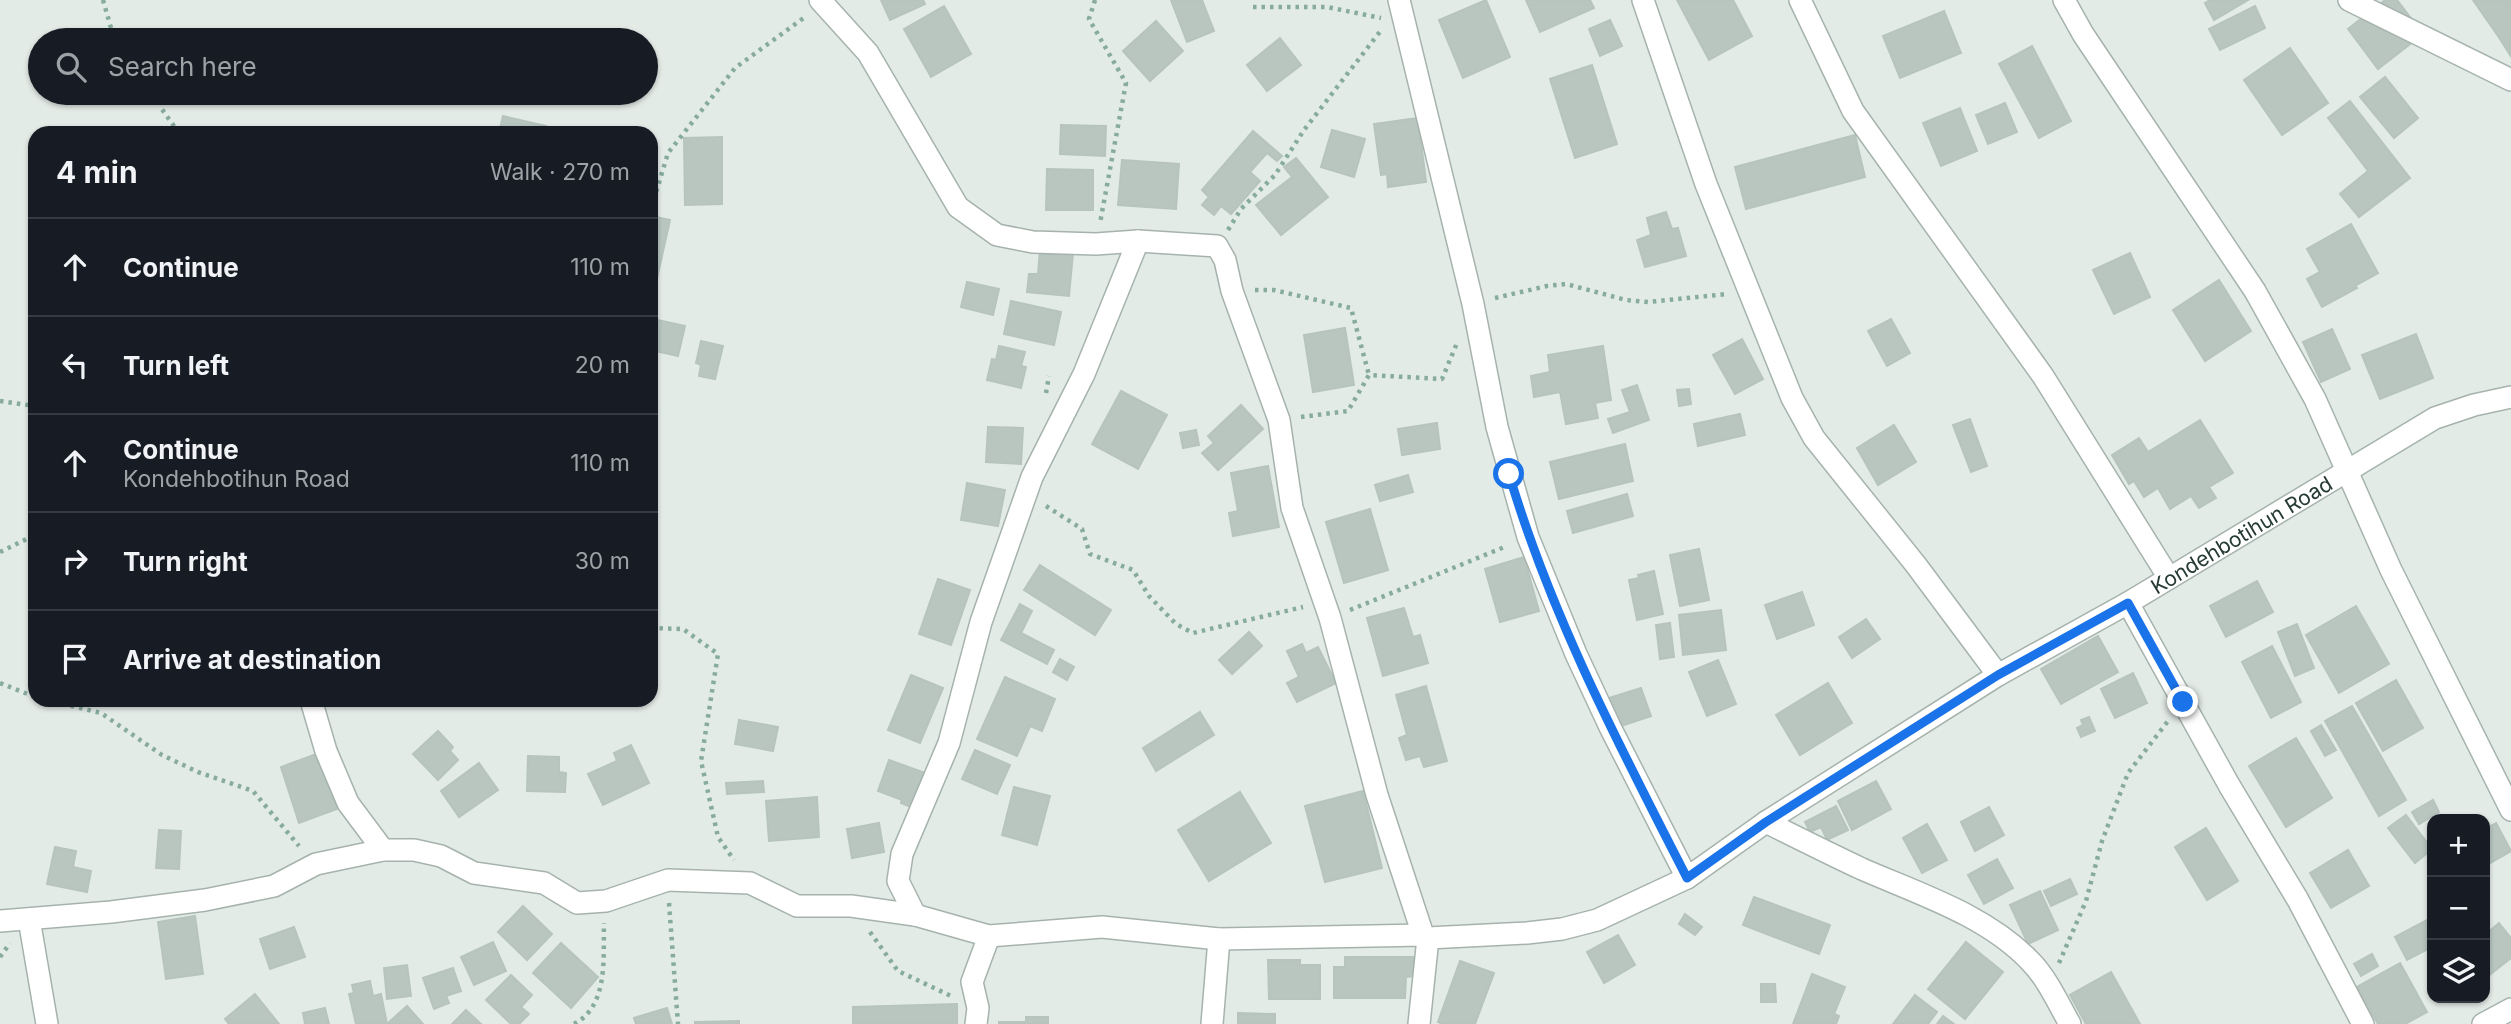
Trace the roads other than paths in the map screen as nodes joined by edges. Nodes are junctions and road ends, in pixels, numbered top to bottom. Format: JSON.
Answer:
{"nodes":[{"id":1,"x":1399,"y":0,"type":"edge"},
{"id":2,"x":1643,"y":0,"type":"edge"},
{"id":3,"x":1800,"y":0,"type":"edge"},
{"id":4,"x":2064,"y":0,"type":"edge"},
{"id":5,"x":2349,"y":0,"type":"edge"},
{"id":6,"x":822,"y":2,"type":"edge"},
{"id":7,"x":2511,"y":80,"type":"edge"},
{"id":8,"x":1138,"y":241,"type":"junction"},
{"id":9,"x":2511,"y":397,"type":"edge"},
{"id":10,"x":2349,"y":471,"type":"junction"},
{"id":11,"x":2169,"y":578,"type":"junction"},
{"id":12,"x":2128,"y":603,"type":"junction"},
{"id":13,"x":1998,"y":675,"type":"junction"},
{"id":14,"x":313,"y":707,"type":"edge"},
{"id":15,"x":2511,"y":810,"type":"edge"},
{"id":16,"x":1766,"y":822,"type":"junction"},
{"id":17,"x":383,"y":850,"type":"junction"},
{"id":18,"x":1687,"y":878,"type":"junction"},
{"id":19,"x":915,"y":915,"type":"junction"},
{"id":20,"x":29,"y":919,"type":"junction"},
{"id":21,"x":0,"y":921,"type":"edge"},
{"id":22,"x":989,"y":936,"type":"junction"},
{"id":23,"x":1426,"y":937,"type":"junction"},
{"id":24,"x":1219,"y":939,"type":"junction"},
{"id":25,"x":2511,"y":1009,"type":"edge"},
{"id":26,"x":977,"y":1016,"type":"edge"},
{"id":27,"x":47,"y":1024,"type":"edge"},
{"id":28,"x":1212,"y":1024,"type":"edge"},
{"id":29,"x":1419,"y":1024,"type":"edge"},
{"id":30,"x":2070,"y":1024,"type":"edge"},
{"id":31,"x":2363,"y":1024,"type":"edge"},
{"id":32,"x":2483,"y":1024,"type":"edge"}],
"edges":[{"from":1,"to":18,"type":"street"},
{"from":2,"to":13,"type":"street"},
{"from":3,"to":11,"type":"street"},
{"from":4,"to":10,"type":"street"},
{"from":5,"to":7,"type":"street"},
{"from":6,"to":8,"type":"street"},
{"from":8,"to":19,"type":"street"},
{"from":8,"to":23,"type":"street"},
{"from":9,"to":10,"type":"street","name":"Kondehbotihun Road"},
{"from":10,"to":11,"type":"street","name":"Kondehbotihun Road"},
{"from":10,"to":15,"type":"street"},
{"from":11,"to":12,"type":"street","name":"Kondehbotihun Road"},
{"from":12,"to":13,"type":"street","name":"Kondehbotihun Road"},
{"from":12,"to":31,"type":"street"},
{"from":13,"to":16,"type":"street","name":"Kondehbotihun Road"},
{"from":14,"to":17,"type":"street"},
{"from":16,"to":18,"type":"street","name":"Kondehbotihun Road"},
{"from":16,"to":30,"type":"street"},
{"from":17,"to":19,"type":"street"},
{"from":17,"to":20,"type":"street"},
{"from":18,"to":23,"type":"street","name":"Kondehbotihun Road"},
{"from":19,"to":22,"type":"street"},
{"from":20,"to":21,"type":"street"},
{"from":20,"to":27,"type":"street"},
{"from":22,"to":24,"type":"street","name":"Kondehbotihun Road"},
{"from":22,"to":26,"type":"street"},
{"from":23,"to":24,"type":"street","name":"Kondehbotihun Road"},
{"from":23,"to":29,"type":"street"},
{"from":24,"to":28,"type":"street"},
{"from":25,"to":32,"type":"street"}]}
